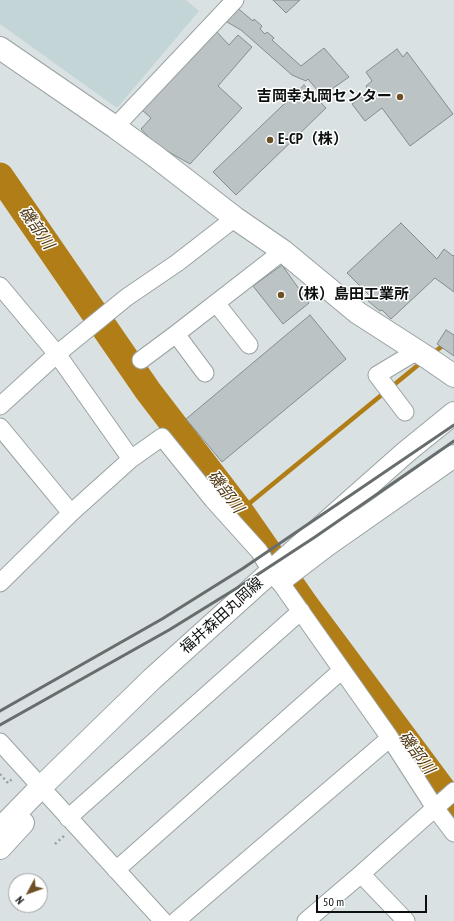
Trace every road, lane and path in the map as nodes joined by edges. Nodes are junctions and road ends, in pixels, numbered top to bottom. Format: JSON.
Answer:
{"nodes":[{"id":1,"x":235,"y":0,"type":"edge"},
{"id":2,"x":0,"y":48,"type":"edge"},
{"id":3,"x":115,"y":126,"type":"junction"},
{"id":4,"x":235,"y":218,"type":"junction"},
{"id":5,"x":282,"y":251,"type":"junction"},
{"id":6,"x":0,"y":286,"type":"edge"},
{"id":7,"x":216,"y":303,"type":"junction"},
{"id":8,"x":176,"y":334,"type":"junction"},
{"id":9,"x":249,"y":345,"type":"dead end"},
{"id":10,"x":417,"y":351,"type":"junction"},
{"id":11,"x":57,"y":354,"type":"junction"},
{"id":12,"x":141,"y":360,"type":"dead end"},
{"id":13,"x":205,"y":373,"type":"dead end"},
{"id":14,"x":454,"y":376,"type":"edge"},
{"id":15,"x":0,"y":406,"type":"edge"},
{"id":16,"x":405,"y":412,"type":"dead end"},
{"id":17,"x":454,"y":413,"type":"edge"},
{"id":18,"x":0,"y":427,"type":"edge"},
{"id":19,"x":454,"y":456,"type":"edge"},
{"id":20,"x":131,"y":459,"type":"junction"},
{"id":21,"x":71,"y":513,"type":"junction"},
{"id":22,"x":283,"y":571,"type":"junction"},
{"id":23,"x":0,"y":583,"type":"edge"},
{"id":24,"x":301,"y":611,"type":"junction"},
{"id":25,"x":342,"y":670,"type":"junction"},
{"id":26,"x":390,"y":738,"type":"junction"},
{"id":27,"x":0,"y":742,"type":"edge"},
{"id":28,"x":45,"y":791,"type":"junction"},
{"id":29,"x":454,"y":791,"type":"edge"},
{"id":30,"x":435,"y":808,"type":"junction"},
{"id":31,"x":68,"y":818,"type":"junction"},
{"id":32,"x":0,"y":829,"type":"edge"},
{"id":33,"x":454,"y":833,"type":"edge"},
{"id":34,"x":0,"y":848,"type":"edge"},
{"id":35,"x":116,"y":870,"type":"junction"},
{"id":36,"x":361,"y":874,"type":"junction"},
{"id":37,"x":163,"y":921,"type":"edge"},
{"id":38,"x":176,"y":921,"type":"edge"},
{"id":39,"x":306,"y":921,"type":"edge"},
{"id":40,"x":406,"y":921,"type":"edge"}],
"edges":[{"from":1,"to":3,"type":"street"},
{"from":2,"to":3,"type":"main road"},
{"from":3,"to":4,"type":"main road"},
{"from":4,"to":5,"type":"main road"},
{"from":4,"to":11,"type":"street"},
{"from":5,"to":7,"type":"street"},
{"from":5,"to":10,"type":"main road"},
{"from":6,"to":11,"type":"street"},
{"from":7,"to":8,"type":"street"},
{"from":7,"to":9,"type":"street"},
{"from":8,"to":12,"type":"street"},
{"from":8,"to":13,"type":"street"},
{"from":10,"to":14,"type":"main road"},
{"from":10,"to":16,"type":"street"},
{"from":11,"to":15,"type":"street"},
{"from":11,"to":20,"type":"street"},
{"from":17,"to":22,"type":"main road","name":"福井森田丸岡線"},
{"from":18,"to":21,"type":"street"},
{"from":19,"to":22,"type":"main road","name":"福井森田丸岡線"},
{"from":20,"to":21,"type":"street"},
{"from":20,"to":22,"type":"street"},
{"from":21,"to":23,"type":"street"},
{"from":22,"to":24,"type":"street"},
{"from":22,"to":28,"type":"main road","name":"福井森田丸岡線"},
{"from":24,"to":25,"type":"street"},
{"from":24,"to":31,"type":"street"},
{"from":25,"to":26,"type":"street"},
{"from":25,"to":35,"type":"street"},
{"from":26,"to":30,"type":"street"},
{"from":26,"to":38,"type":"street"},
{"from":27,"to":28,"type":"street"},
{"from":28,"to":31,"type":"street"},
{"from":28,"to":32,"type":"main road","name":"福井森田丸岡線"},
{"from":28,"to":34,"type":"main road","name":"福井森田丸岡線"},
{"from":29,"to":30,"type":"street"},
{"from":30,"to":33,"type":"street"},
{"from":30,"to":36,"type":"street"},
{"from":31,"to":35,"type":"street"},
{"from":35,"to":37,"type":"street"},
{"from":36,"to":39,"type":"street"},
{"from":36,"to":40,"type":"street"}]}
